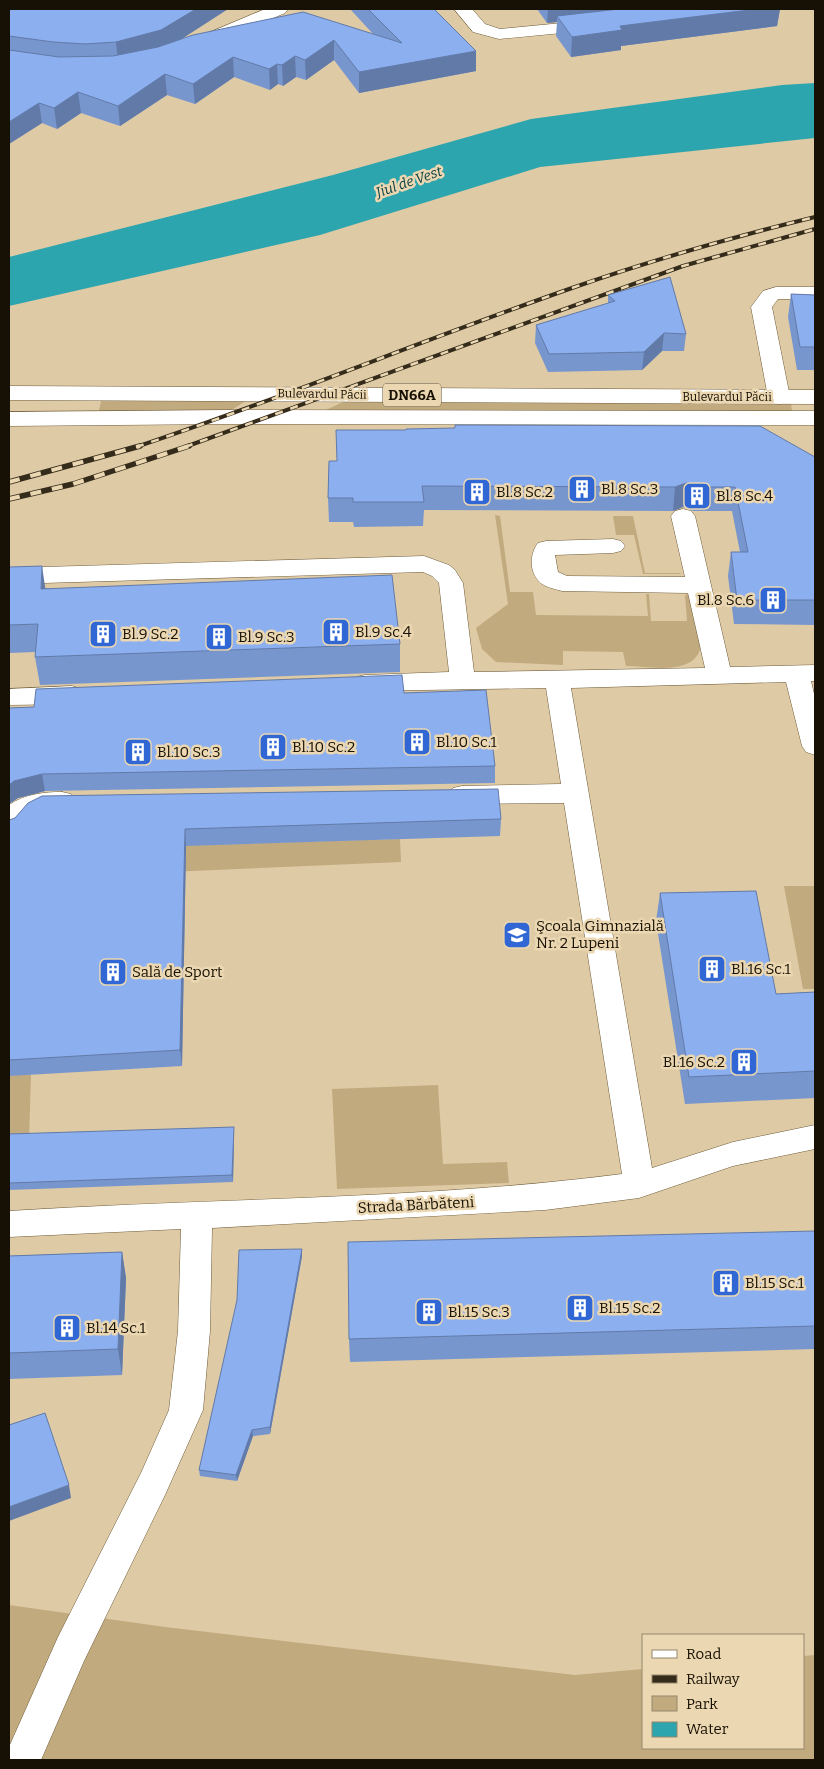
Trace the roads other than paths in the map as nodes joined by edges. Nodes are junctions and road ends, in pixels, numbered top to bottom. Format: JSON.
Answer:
{"nodes":[{"id":1,"x":279,"y":9,"type":"edge"},
{"id":2,"x":463,"y":9,"type":"edge"},
{"id":3,"x":608,"y":23,"type":"edge"},
{"id":4,"x":191,"y":48,"type":"edge"},
{"id":5,"x":815,"y":293,"type":"edge"},
{"id":6,"x":9,"y":393,"type":"edge"},
{"id":7,"x":779,"y":397,"type":"junction"},
{"id":8,"x":815,"y":397,"type":"edge"},
{"id":9,"x":815,"y":418,"type":"edge"},
{"id":10,"x":9,"y":419,"type":"edge"},
{"id":11,"x":683,"y":516,"type":"edge"},
{"id":12,"x":613,"y":546,"type":"dead end"},
{"id":13,"x":9,"y":576,"type":"edge"},
{"id":14,"x":698,"y":585,"type":"junction"},
{"id":15,"x":806,"y":673,"type":"edge"},
{"id":16,"x":719,"y":675,"type":"junction"},
{"id":17,"x":462,"y":680,"type":"junction"},
{"id":18,"x":557,"y":680,"type":"junction"},
{"id":19,"x":344,"y":684,"type":"edge"},
{"id":20,"x":98,"y":694,"type":"edge"},
{"id":21,"x":9,"y":697,"type":"edge"},
{"id":22,"x":815,"y":746,"type":"edge"},
{"id":23,"x":576,"y":793,"type":"junction"},
{"id":24,"x":438,"y":795,"type":"edge"},
{"id":25,"x":84,"y":801,"type":"edge"},
{"id":26,"x":9,"y":826,"type":"edge"},
{"id":27,"x":815,"y":1137,"type":"edge"},
{"id":28,"x":639,"y":1185,"type":"junction"},
{"id":29,"x":197,"y":1216,"type":"junction"},
{"id":30,"x":9,"y":1224,"type":"edge"},
{"id":31,"x":22,"y":1760,"type":"edge"}],
"edges":[{"from":1,"to":4,"type":"street"},
{"from":2,"to":3,"type":"street"},
{"from":5,"to":7,"type":"street"},
{"from":6,"to":7,"type":"street","name":"Bulevardul Păcii","number":"DN66A"},
{"from":7,"to":8,"type":"street","name":"Bulevardul Păcii","number":"DN66A"},
{"from":9,"to":10,"type":"street","name":"Bulevardul Păcii","number":"DN66A"},
{"from":11,"to":14,"type":"street"},
{"from":12,"to":14,"type":"street"},
{"from":13,"to":17,"type":"street"},
{"from":14,"to":16,"type":"street"},
{"from":15,"to":16,"type":"street"},
{"from":15,"to":22,"type":"street"},
{"from":16,"to":18,"type":"street"},
{"from":17,"to":18,"type":"street"},
{"from":17,"to":19,"type":"street"},
{"from":18,"to":23,"type":"street"},
{"from":20,"to":21,"type":"street"},
{"from":23,"to":24,"type":"street"},
{"from":23,"to":28,"type":"street"},
{"from":25,"to":26,"type":"street"},
{"from":27,"to":28,"type":"street","name":"Strada Bărbăteni"},
{"from":28,"to":29,"type":"street","name":"Strada Bărbăteni"},
{"from":29,"to":30,"type":"street","name":"Strada Bărbăteni"},
{"from":29,"to":31,"type":"street"}]}
